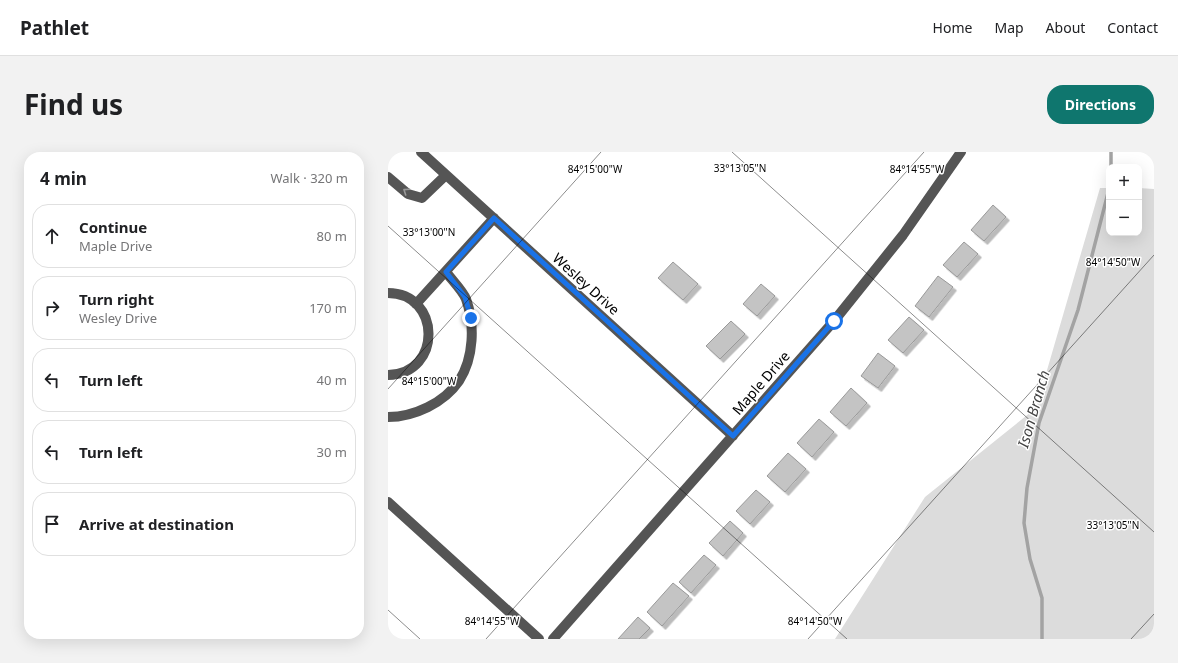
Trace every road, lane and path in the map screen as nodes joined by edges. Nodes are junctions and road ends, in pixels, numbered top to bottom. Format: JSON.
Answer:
{"nodes":[{"id":1,"x":421,"y":152,"type":"edge"},
{"id":2,"x":961,"y":152,"type":"edge"},
{"id":3,"x":446,"y":175,"type":"junction"},
{"id":4,"x":388,"y":177,"type":"edge"},
{"id":5,"x":494,"y":218,"type":"junction"},
{"id":6,"x":446,"y":272,"type":"junction"},
{"id":7,"x":388,"y":293,"type":"edge"},
{"id":8,"x":416,"y":304,"type":"junction"},
{"id":9,"x":388,"y":375,"type":"edge"},
{"id":10,"x":388,"y":417,"type":"edge"},
{"id":11,"x":733,"y":436,"type":"junction"},
{"id":12,"x":388,"y":502,"type":"edge"},
{"id":13,"x":539,"y":639,"type":"edge"},
{"id":14,"x":553,"y":639,"type":"edge"}],
"edges":[{"from":1,"to":3,"type":"street","name":"Wesley Drive"},
{"from":2,"to":11,"type":"street","name":"Maple Drive"},
{"from":3,"to":4,"type":"street","one_way":true},
{"from":3,"to":5,"type":"street","name":"Wesley Drive"},
{"from":5,"to":6,"type":"street"},
{"from":5,"to":11,"type":"street","name":"Wesley Drive"},
{"from":6,"to":8,"type":"street"},
{"from":6,"to":10,"type":"street"},
{"from":7,"to":8,"type":"street"},
{"from":8,"to":9,"type":"street"},
{"from":11,"to":14,"type":"street","name":"Maple Drive"},
{"from":12,"to":13,"type":"street"}]}
